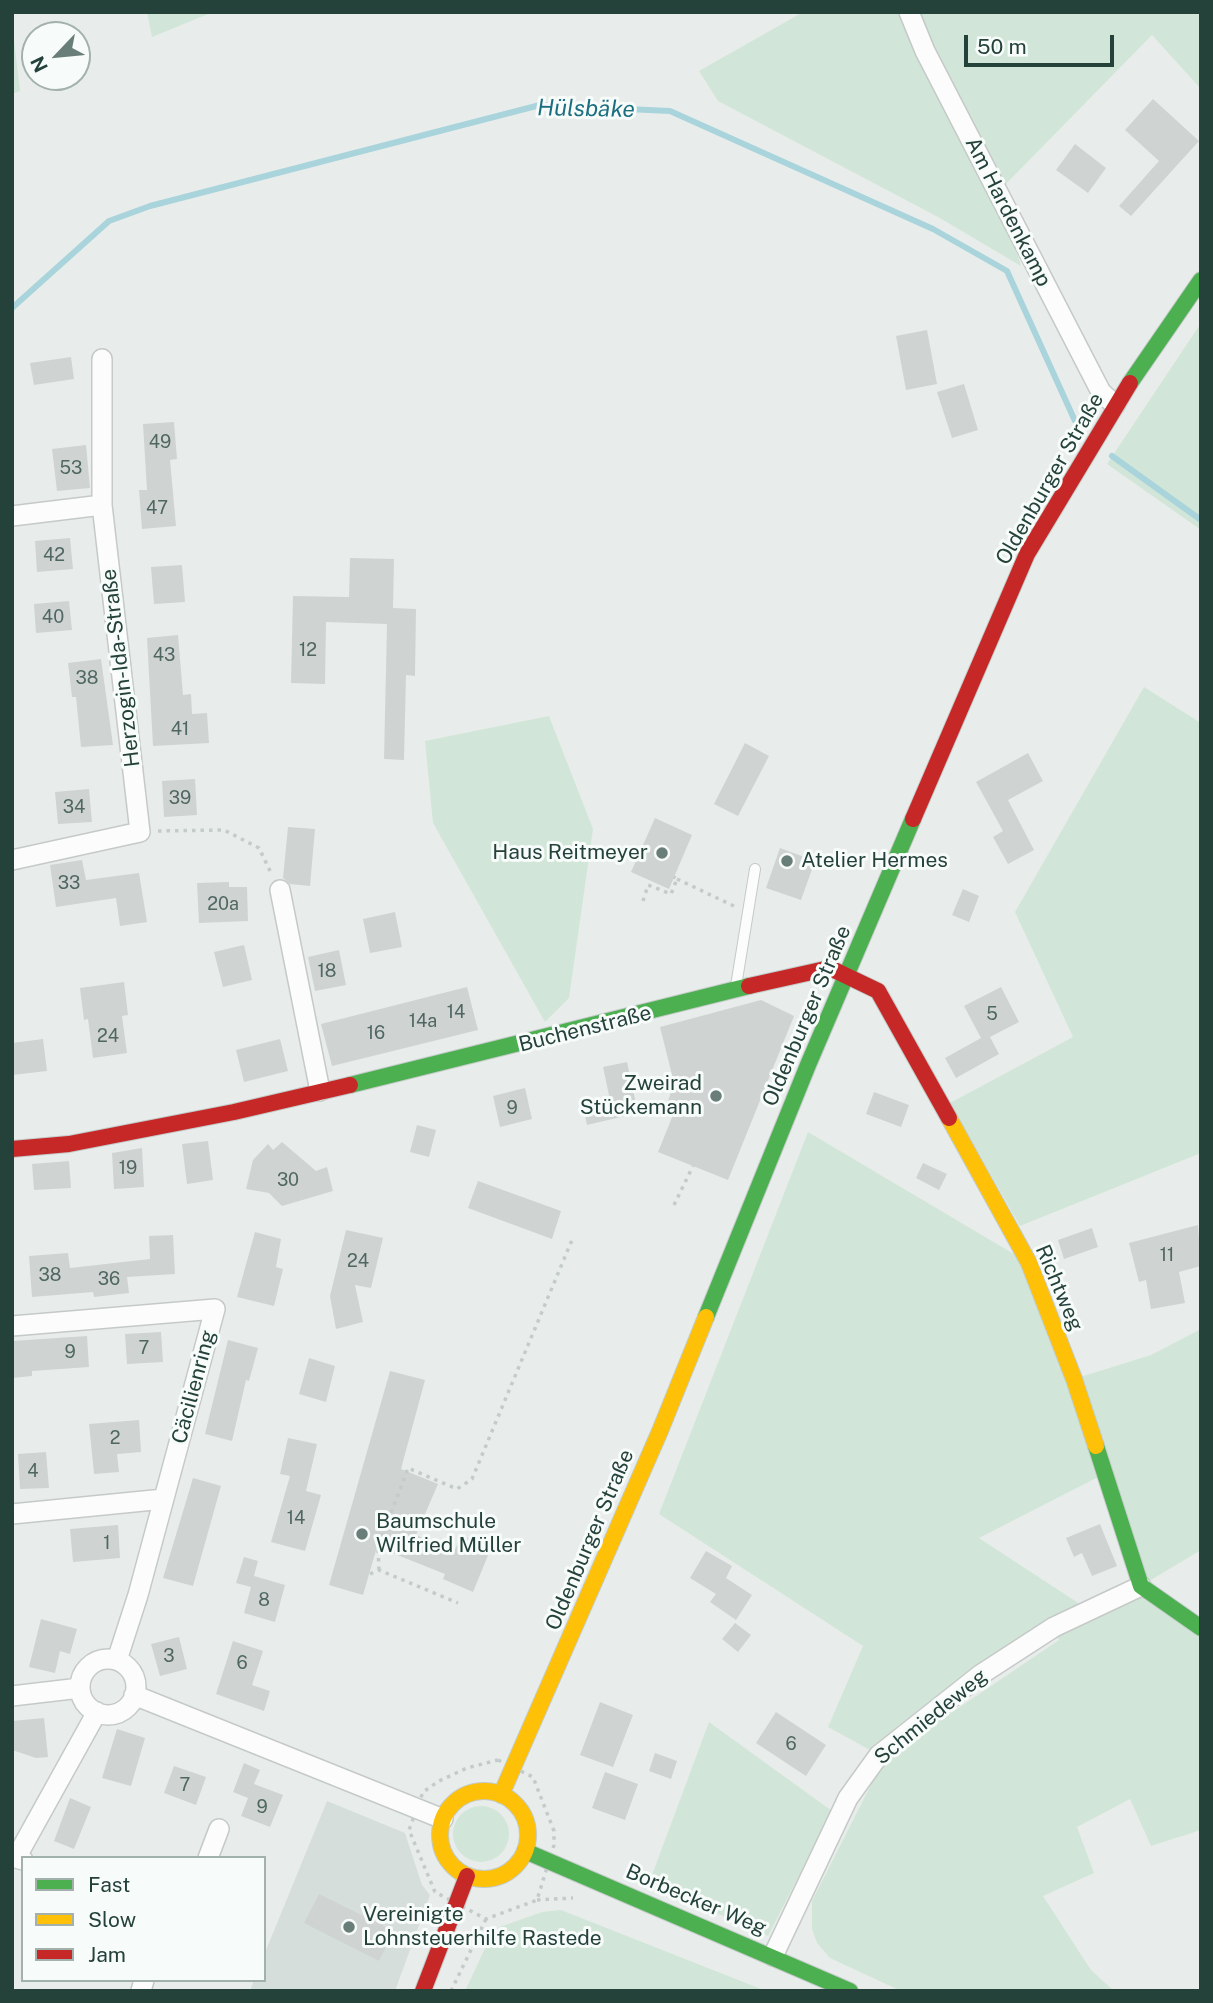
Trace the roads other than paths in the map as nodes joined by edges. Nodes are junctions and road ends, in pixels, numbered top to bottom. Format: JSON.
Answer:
{"nodes":[{"id":1,"x":909,"y":12,"type":"edge"},
{"id":2,"x":1201,"y":280,"type":"edge"},
{"id":3,"x":102,"y":359,"type":"dead end"},
{"id":4,"x":1115,"y":405,"type":"junction"},
{"id":5,"x":102,"y":505,"type":"junction"},
{"id":6,"x":12,"y":516,"type":"edge"},
{"id":7,"x":12,"y":860,"type":"edge"},
{"id":8,"x":755,"y":869,"type":"dead end"},
{"id":9,"x":279,"y":890,"type":"road end"},
{"id":10,"x":848,"y":974,"type":"junction"},
{"id":11,"x":736,"y":990,"type":"junction"},
{"id":12,"x":320,"y":1091,"type":"junction"},
{"id":13,"x":12,"y":1149,"type":"edge"},
{"id":14,"x":12,"y":1326,"type":"edge"},
{"id":15,"x":164,"y":1499,"type":"junction"},
{"id":16,"x":12,"y":1514,"type":"edge"},
{"id":17,"x":1141,"y":1586,"type":"junction"},
{"id":18,"x":1201,"y":1628,"type":"edge"},
{"id":19,"x":117,"y":1660,"type":"junction"},
{"id":20,"x":80,"y":1688,"type":"junction"},
{"id":21,"x":134,"y":1695,"type":"junction"},
{"id":22,"x":12,"y":1696,"type":"edge"},
{"id":23,"x":97,"y":1712,"type":"junction"},
{"id":24,"x":502,"y":1795,"type":"junction"},
{"id":25,"x":443,"y":1819,"type":"junction"},
{"id":26,"x":219,"y":1829,"type":"dead end"},
{"id":27,"x":525,"y":1851,"type":"junction"},
{"id":28,"x":209,"y":1856,"type":"edge"},
{"id":29,"x":17,"y":1861,"type":"edge"},
{"id":30,"x":467,"y":1876,"type":"junction"},
{"id":31,"x":773,"y":1956,"type":"junction"},
{"id":32,"x":423,"y":1991,"type":"edge"},
{"id":33,"x":850,"y":1991,"type":"edge"}],
"edges":[{"from":1,"to":4,"type":"street","name":"Am Hardenkamp"},
{"from":2,"to":4,"type":"street","name":"Oldenburger Straße"},
{"from":3,"to":5,"type":"street","name":"Herzogin-Ida-Straße"},
{"from":4,"to":10,"type":"street","name":"Oldenburger Straße"},
{"from":5,"to":6,"type":"street"},
{"from":5,"to":7,"type":"street","name":"Herzogin-Ida-Straße"},
{"from":8,"to":11,"type":"lane"},
{"from":9,"to":12,"type":"street"},
{"from":10,"to":11,"type":"street","name":"Buchenstraße"},
{"from":10,"to":17,"type":"street","name":"Richtweg"},
{"from":10,"to":24,"type":"street","name":"Oldenburger Straße"},
{"from":11,"to":12,"type":"street","name":"Buchenstraße"},
{"from":12,"to":13,"type":"street","name":"Buchenstraße"},
{"from":14,"to":15,"type":"street","name":"Cäcilienring"},
{"from":15,"to":16,"type":"street"},
{"from":15,"to":19,"type":"street","name":"Cäcilienring"},
{"from":17,"to":18,"type":"street"},
{"from":17,"to":31,"type":"street","name":"Schmiedeweg"},
{"from":19,"to":20,"type":"street"},
{"from":19,"to":21,"type":"street"},
{"from":20,"to":22,"type":"street"},
{"from":20,"to":23,"type":"street"},
{"from":21,"to":23,"type":"street"},
{"from":21,"to":25,"type":"street"},
{"from":23,"to":29,"type":"street"},
{"from":24,"to":25,"type":"street"},
{"from":24,"to":27,"type":"street"},
{"from":25,"to":30,"type":"street"},
{"from":26,"to":28,"type":"street"},
{"from":27,"to":30,"type":"street"},
{"from":27,"to":31,"type":"street","name":"Borbecker Weg"},
{"from":30,"to":32,"type":"street"},
{"from":31,"to":33,"type":"street","name":"Borbecker Weg"}]}
